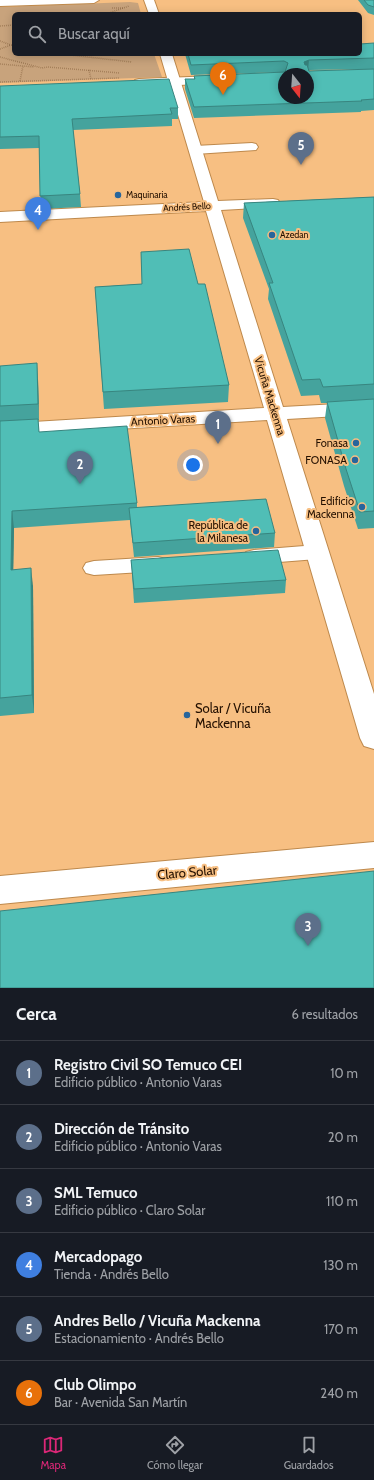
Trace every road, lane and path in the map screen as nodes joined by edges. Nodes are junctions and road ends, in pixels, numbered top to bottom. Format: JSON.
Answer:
{"nodes":[{"id":1,"x":94,"y":0,"type":"edge"},
{"id":2,"x":149,"y":0,"type":"edge"},
{"id":3,"x":22,"y":1,"type":"edge"},
{"id":4,"x":0,"y":3,"type":"edge"},
{"id":5,"x":153,"y":12,"type":"edge"},
{"id":6,"x":12,"y":25,"type":"edge"},
{"id":7,"x":0,"y":26,"type":"edge"},
{"id":8,"x":0,"y":41,"type":"edge"},
{"id":9,"x":11,"y":45,"type":"joint"},
{"id":10,"x":0,"y":49,"type":"edge"},
{"id":11,"x":0,"y":56,"type":"edge"},
{"id":12,"x":78,"y":56,"type":"edge"},
{"id":13,"x":167,"y":56,"type":"edge"},
{"id":14,"x":139,"y":63,"type":"dead end"},
{"id":15,"x":0,"y":64,"type":"edge"},
{"id":16,"x":23,"y":66,"type":"junction"},
{"id":17,"x":42,"y":68,"type":"junction"},
{"id":18,"x":89,"y":70,"type":"junction"},
{"id":19,"x":91,"y":79,"type":"junction"},
{"id":20,"x":173,"y":79,"type":"junction"},
{"id":21,"x":228,"y":80,"type":"edge"},
{"id":22,"x":126,"y":81,"type":"joint"},
{"id":23,"x":0,"y":82,"type":"edge"},
{"id":24,"x":20,"y":82,"type":"junction"},
{"id":25,"x":252,"y":147,"type":"dead end"},
{"id":26,"x":195,"y":150,"type":"junction"},
{"id":27,"x":287,"y":203,"type":"edge"},
{"id":28,"x":212,"y":206,"type":"junction"},
{"id":29,"x":0,"y":217,"type":"edge"},
{"id":30,"x":374,"y":408,"type":"edge"},
{"id":31,"x":275,"y":414,"type":"junction"},
{"id":32,"x":0,"y":430,"type":"edge"},
{"id":33,"x":317,"y":552,"type":"junction"},
{"id":34,"x":238,"y":558,"type":"edge"},
{"id":35,"x":174,"y":563,"type":"edge"},
{"id":36,"x":94,"y":568,"type":"dead end"},
{"id":37,"x":374,"y":738,"type":"edge"},
{"id":38,"x":374,"y":855,"type":"edge"},
{"id":39,"x":0,"y":890,"type":"edge"}],
"edges":[{"from":1,"to":3,"type":"street"},
{"from":2,"to":5,"type":"street"},
{"from":3,"to":4,"type":"street"},
{"from":6,"to":7,"type":"path"},
{"from":8,"to":9,"type":"path"},
{"from":9,"to":10,"type":"path"},
{"from":11,"to":17,"type":"path"},
{"from":12,"to":14,"type":"path"},
{"from":13,"to":20,"type":"street","name":"Vicuña Mackenna"},
{"from":15,"to":16,"type":"path"},
{"from":16,"to":17,"type":"path"},
{"from":16,"to":24,"type":"path"},
{"from":17,"to":18,"type":"path"},
{"from":18,"to":19,"type":"path"},
{"from":18,"to":20,"type":"path"},
{"from":19,"to":22,"type":"path"},
{"from":19,"to":24,"type":"path"},
{"from":20,"to":21,"type":"street"},
{"from":20,"to":22,"type":"street"},
{"from":20,"to":26,"type":"street","name":"Vicuña Mackenna"},
{"from":23,"to":24,"type":"path"},
{"from":25,"to":26,"type":"lane"},
{"from":26,"to":28,"type":"street","name":"Vicuña Mackenna"},
{"from":27,"to":28,"type":"street","name":"Andrés Bello"},
{"from":28,"to":29,"type":"street","name":"Andrés Bello"},
{"from":28,"to":31,"type":"street","name":"Vicuña Mackenna"},
{"from":30,"to":31,"type":"street","name":"Antonio Varas"},
{"from":31,"to":32,"type":"street","name":"Antonio Varas"},
{"from":31,"to":33,"type":"street","name":"Vicuña Mackenna"},
{"from":33,"to":34,"type":"lane"},
{"from":33,"to":37,"type":"street","name":"Vicuña Mackenna"},
{"from":35,"to":36,"type":"lane"},
{"from":38,"to":39,"type":"street","name":"Claro Solar"}]}
